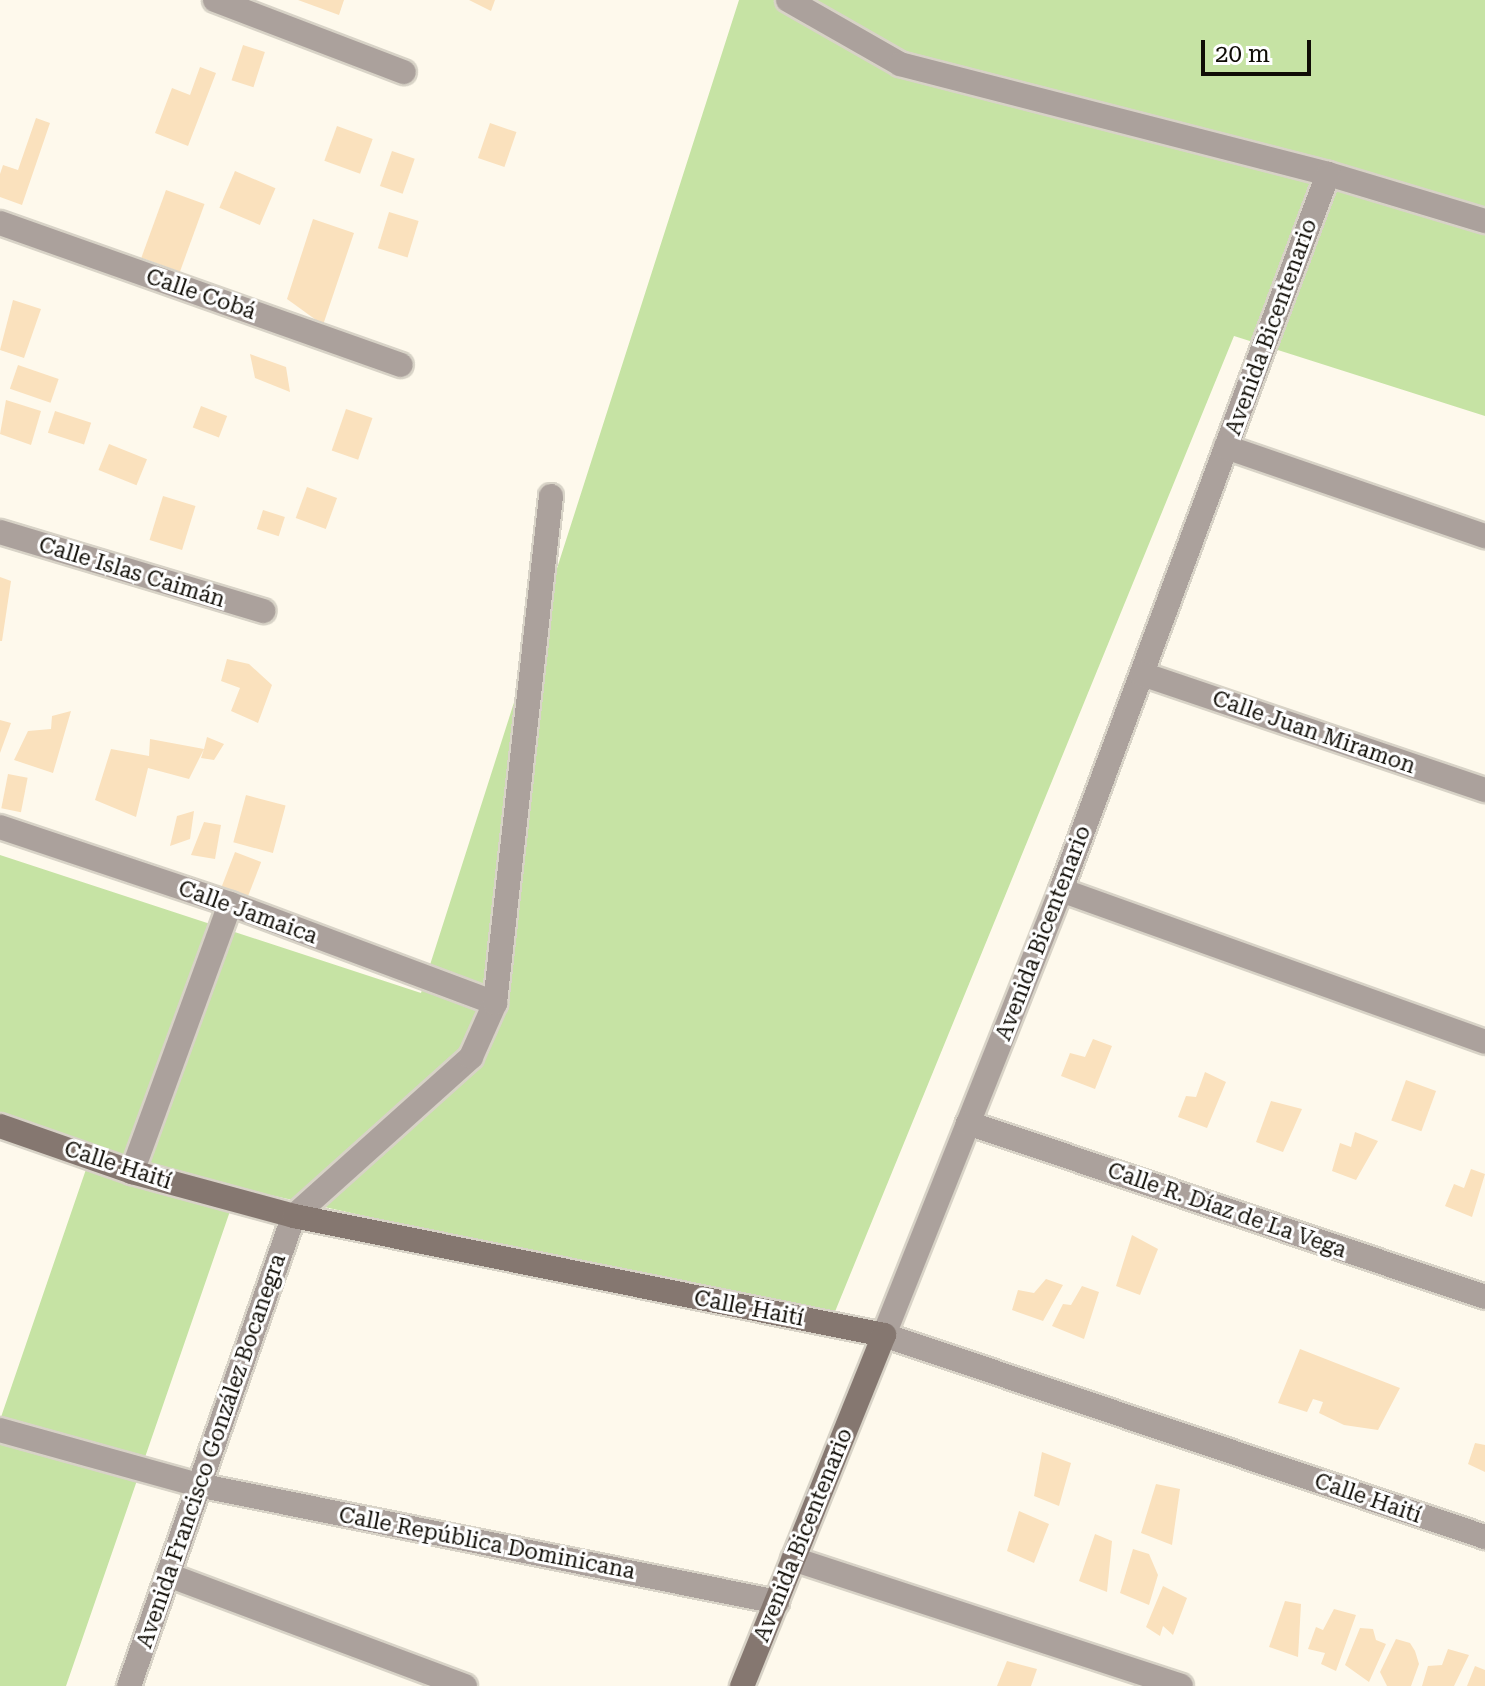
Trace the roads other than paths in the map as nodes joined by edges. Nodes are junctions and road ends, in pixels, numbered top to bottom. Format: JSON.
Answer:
{"nodes":[{"id":1,"x":215,"y":0,"type":"edge"},
{"id":2,"x":788,"y":0,"type":"edge"},
{"id":3,"x":404,"y":72,"type":"dead end"},
{"id":4,"x":1328,"y":174,"type":"junction"},
{"id":5,"x":1485,"y":221,"type":"edge"},
{"id":6,"x":0,"y":223,"type":"edge"},
{"id":7,"x":401,"y":365,"type":"dead end"},
{"id":8,"x":1226,"y":447,"type":"junction"},
{"id":9,"x":551,"y":496,"type":"dead end"},
{"id":10,"x":0,"y":532,"type":"edge"},
{"id":11,"x":1485,"y":536,"type":"edge"},
{"id":12,"x":263,"y":611,"type":"dead end"},
{"id":13,"x":1142,"y":674,"type":"junction"},
{"id":14,"x":1485,"y":790,"type":"edge"},
{"id":15,"x":0,"y":827,"type":"edge"},
{"id":16,"x":1061,"y":890,"type":"junction"},
{"id":17,"x":230,"y":904,"type":"junction"},
{"id":18,"x":495,"y":1003,"type":"junction"},
{"id":19,"x":1485,"y":1042,"type":"edge"},
{"id":20,"x":968,"y":1123,"type":"junction"},
{"id":21,"x":0,"y":1126,"type":"edge"},
{"id":22,"x":132,"y":1172,"type":"junction"},
{"id":23,"x":294,"y":1216,"type":"junction"},
{"id":24,"x":1485,"y":1297,"type":"edge"},
{"id":25,"x":884,"y":1335,"type":"junction"},
{"id":26,"x":0,"y":1430,"type":"edge"},
{"id":27,"x":198,"y":1485,"type":"junction"},
{"id":28,"x":1485,"y":1537,"type":"edge"},
{"id":29,"x":793,"y":1559,"type":"junction"},
{"id":30,"x":168,"y":1575,"type":"junction"},
{"id":31,"x":777,"y":1602,"type":"junction"},
{"id":32,"x":129,"y":1686,"type":"edge"},
{"id":33,"x":465,"y":1686,"type":"edge"},
{"id":34,"x":742,"y":1686,"type":"edge"},
{"id":35,"x":1181,"y":1686,"type":"edge"}],
"edges":[{"from":1,"to":3,"type":"street"},
{"from":2,"to":4,"type":"street"},
{"from":4,"to":5,"type":"street"},
{"from":4,"to":8,"type":"street","name":"Avenida Bicentenario"},
{"from":6,"to":7,"type":"street","name":"Calle Cobá"},
{"from":8,"to":11,"type":"street"},
{"from":8,"to":13,"type":"street","name":"Avenida Bicentenario"},
{"from":9,"to":18,"type":"street"},
{"from":10,"to":12,"type":"street","name":"Calle Islas Caimán"},
{"from":13,"to":14,"type":"street","name":"Calle Juan Miramon"},
{"from":13,"to":16,"type":"street","name":"Avenida Bicentenario"},
{"from":15,"to":17,"type":"street","name":"Calle Jamaica"},
{"from":16,"to":19,"type":"street"},
{"from":16,"to":20,"type":"street","name":"Avenida Bicentenario"},
{"from":17,"to":18,"type":"street","name":"Calle Jamaica"},
{"from":17,"to":22,"type":"street"},
{"from":18,"to":23,"type":"street"},
{"from":20,"to":24,"type":"street","name":"Calle R. Díaz de La Vega"},
{"from":20,"to":25,"type":"street","name":"Avenida Bicentenario"},
{"from":21,"to":22,"type":"street","name":"Calle Haití"},
{"from":22,"to":23,"type":"street","name":"Calle Haití"},
{"from":23,"to":25,"type":"street","name":"Calle Haití"},
{"from":23,"to":27,"type":"street","name":"Avenida Francisco González Bocanegra"},
{"from":25,"to":28,"type":"street","name":"Calle Haití"},
{"from":25,"to":29,"type":"street","name":"Avenida Bicentenario"},
{"from":26,"to":27,"type":"street","name":"Calle República Dominicana"},
{"from":27,"to":30,"type":"street","name":"Avenida Francisco González Bocanegra"},
{"from":27,"to":31,"type":"street","name":"Calle República Dominicana"},
{"from":29,"to":31,"type":"street","name":"Avenida Bicentenario"},
{"from":29,"to":35,"type":"street"},
{"from":30,"to":32,"type":"street","name":"Avenida Francisco González Bocanegra"},
{"from":30,"to":33,"type":"street"},
{"from":31,"to":34,"type":"street","name":"Avenida Bicentenario"}]}
